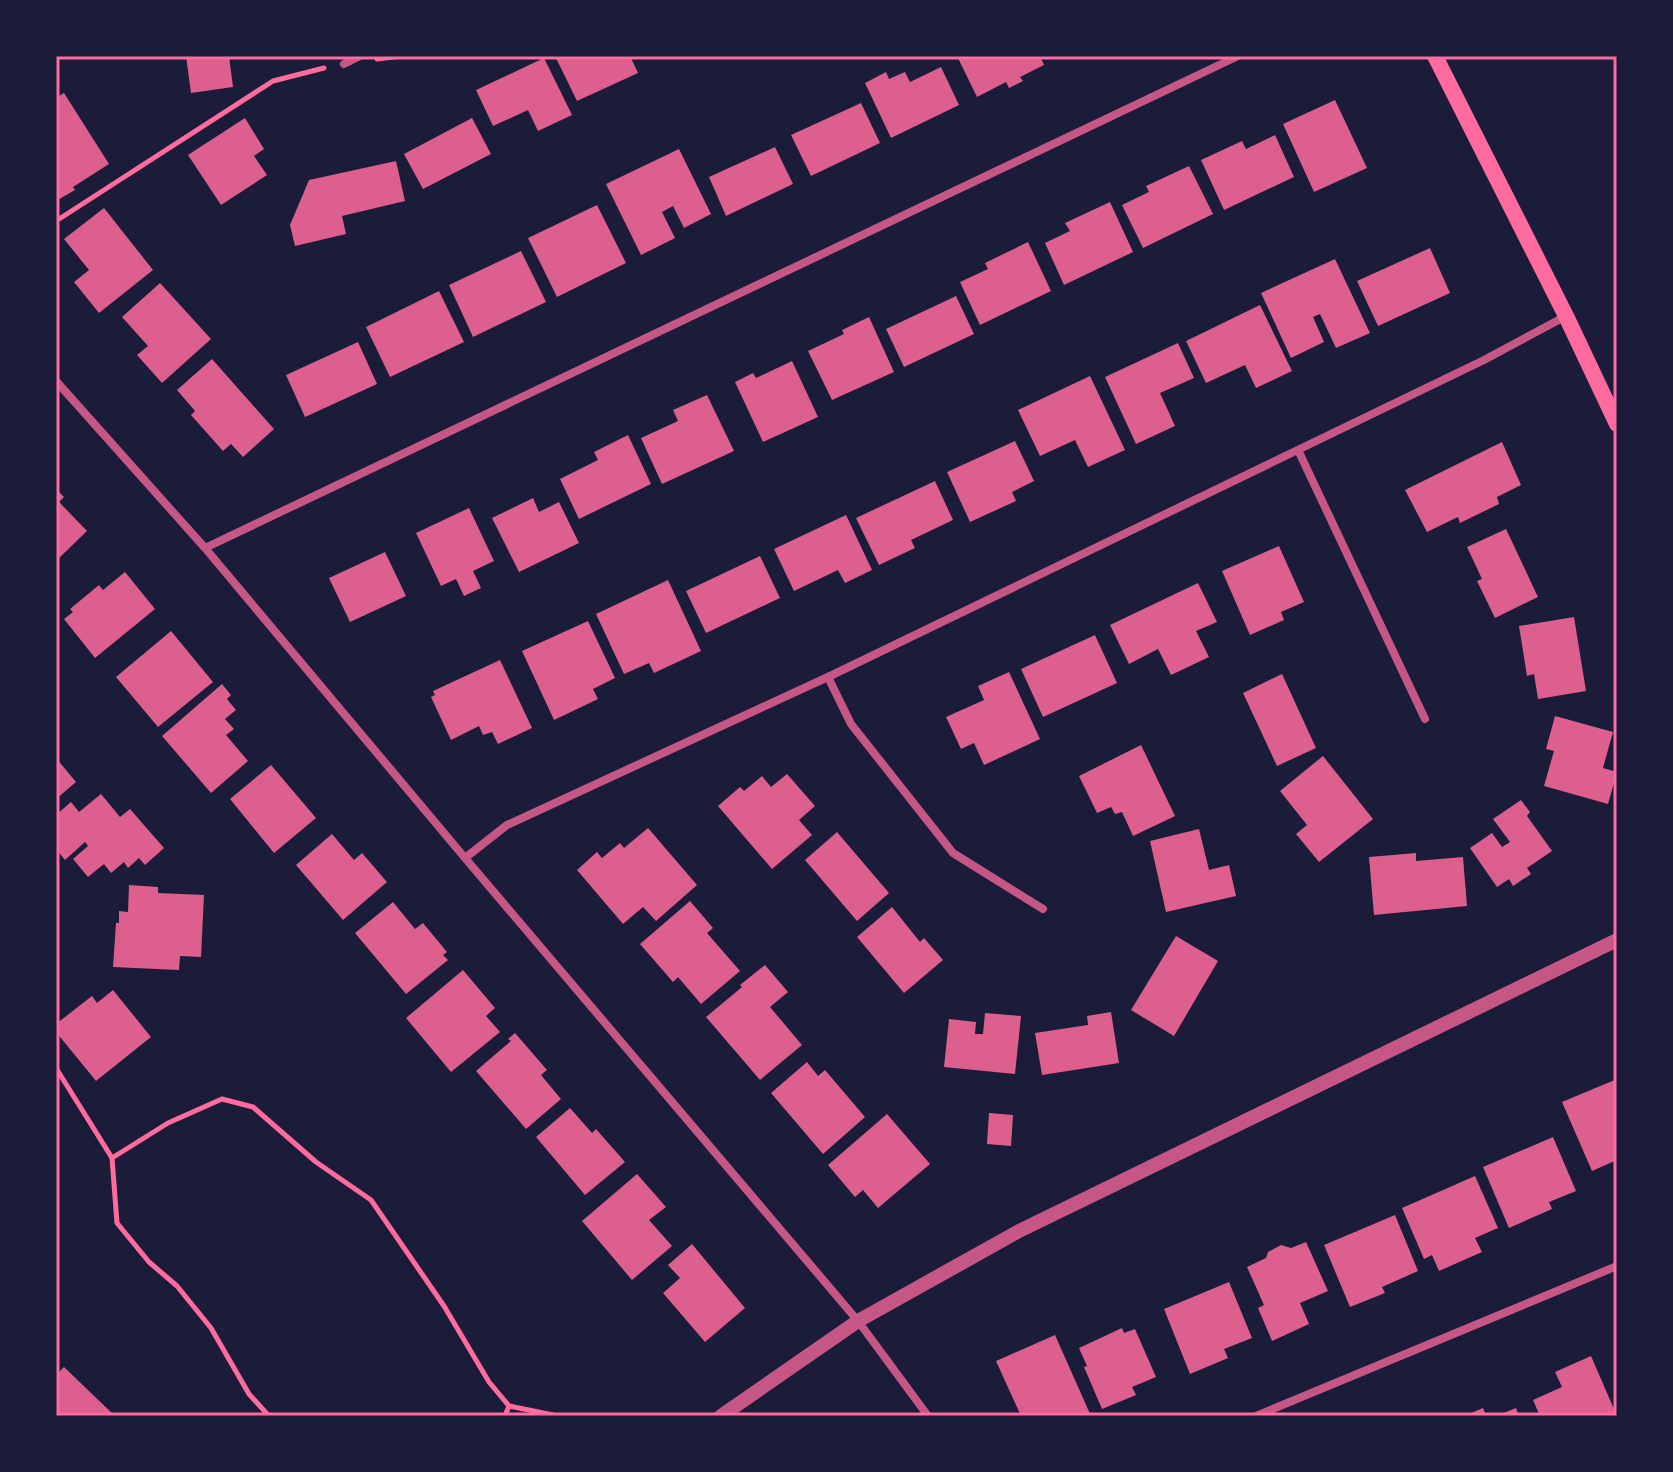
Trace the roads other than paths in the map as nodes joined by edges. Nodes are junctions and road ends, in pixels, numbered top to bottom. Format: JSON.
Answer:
{"nodes":[{"id":1,"x":360,"y":56,"type":"edge"},
{"id":2,"x":1238,"y":56,"type":"edge"},
{"id":3,"x":1435,"y":56,"type":"edge"},
{"id":4,"x":344,"y":64,"type":"road end"},
{"id":5,"x":1566,"y":316,"type":"junction"},
{"id":6,"x":56,"y":381,"type":"edge"},
{"id":7,"x":1617,"y":424,"type":"edge"},
{"id":8,"x":1298,"y":450,"type":"junction"},
{"id":9,"x":205,"y":548,"type":"junction"},
{"id":10,"x":828,"y":677,"type":"junction"},
{"id":11,"x":1425,"y":719,"type":"dead end"},
{"id":12,"x":465,"y":858,"type":"junction"},
{"id":13,"x":1043,"y":909,"type":"dead end"},
{"id":14,"x":1617,"y":940,"type":"edge"},
{"id":15,"x":1617,"y":1266,"type":"edge"},
{"id":16,"x":858,"y":1321,"type":"junction"},
{"id":17,"x":721,"y":1416,"type":"edge"},
{"id":18,"x":928,"y":1416,"type":"edge"},
{"id":19,"x":1256,"y":1416,"type":"edge"}],
"edges":[{"from":1,"to":4,"type":"street"},
{"from":2,"to":9,"type":"street"},
{"from":3,"to":5,"type":"main road"},
{"from":5,"to":7,"type":"main road"},
{"from":5,"to":8,"type":"street"},
{"from":6,"to":9,"type":"street"},
{"from":8,"to":10,"type":"street"},
{"from":8,"to":11,"type":"street"},
{"from":9,"to":12,"type":"street"},
{"from":10,"to":12,"type":"street"},
{"from":10,"to":13,"type":"street"},
{"from":12,"to":16,"type":"street"},
{"from":14,"to":16,"type":"street"},
{"from":15,"to":19,"type":"street"},
{"from":16,"to":17,"type":"street"},
{"from":16,"to":18,"type":"street"}]}
